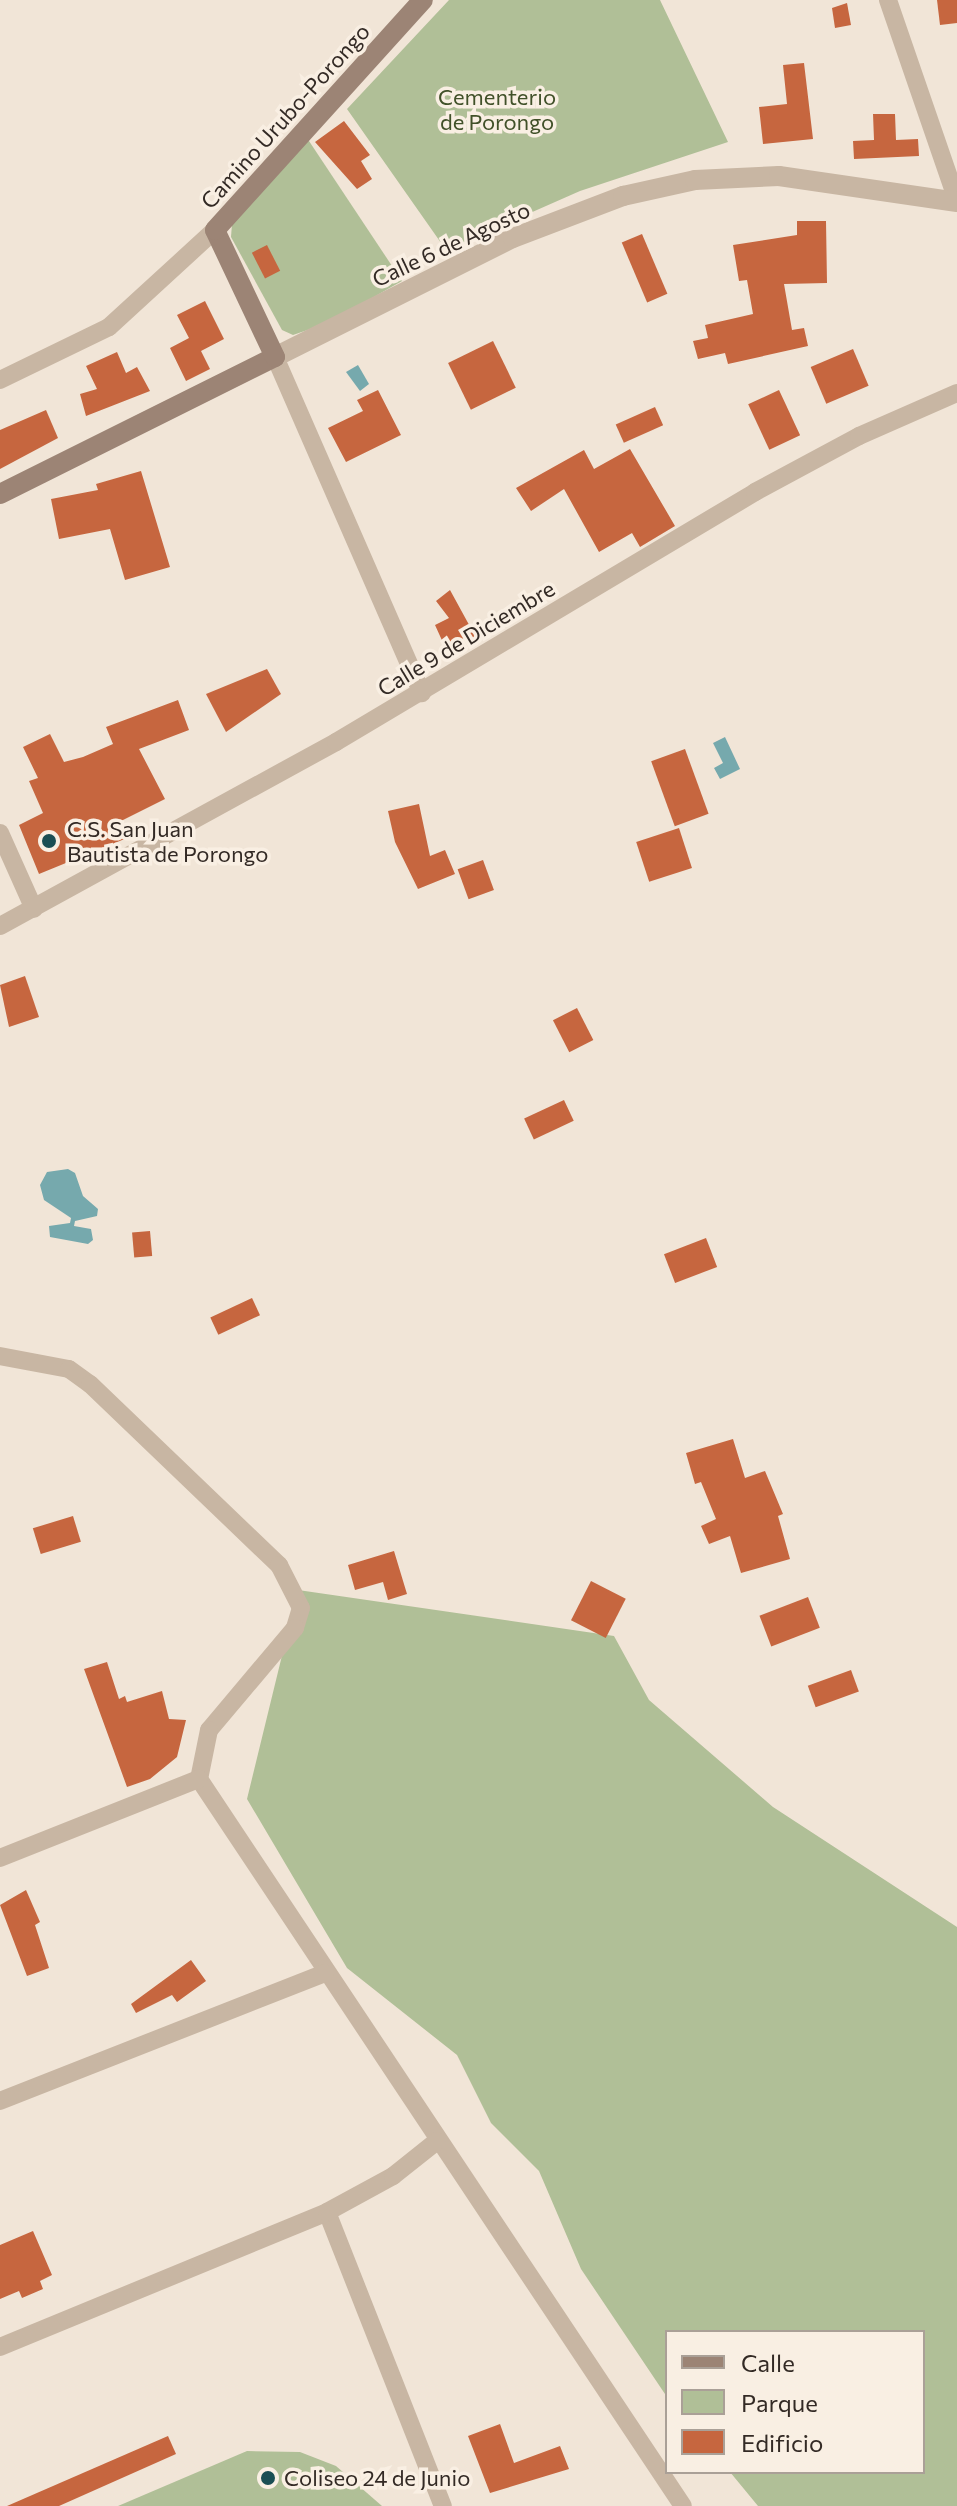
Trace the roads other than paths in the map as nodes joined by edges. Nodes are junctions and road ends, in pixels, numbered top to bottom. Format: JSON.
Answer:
{"nodes":[{"id":1,"x":423,"y":0,"type":"edge"},
{"id":2,"x":888,"y":0,"type":"edge"},
{"id":3,"x":957,"y":201,"type":"edge"},
{"id":4,"x":215,"y":230,"type":"junction"},
{"id":5,"x":275,"y":357,"type":"junction"},
{"id":6,"x":0,"y":380,"type":"edge"},
{"id":7,"x":957,"y":393,"type":"edge"},
{"id":8,"x":0,"y":494,"type":"edge"},
{"id":9,"x":422,"y":693,"type":"junction"},
{"id":10,"x":0,"y":833,"type":"edge"},
{"id":11,"x":34,"y":909,"type":"junction"},
{"id":12,"x":0,"y":926,"type":"edge"},
{"id":13,"x":0,"y":1356,"type":"edge"},
{"id":14,"x":199,"y":1779,"type":"junction"},
{"id":15,"x":0,"y":1858,"type":"edge"},
{"id":16,"x":325,"y":1973,"type":"junction"},
{"id":17,"x":0,"y":2101,"type":"edge"},
{"id":18,"x":437,"y":2141,"type":"junction"},
{"id":19,"x":327,"y":2212,"type":"junction"},
{"id":20,"x":0,"y":2347,"type":"edge"},
{"id":21,"x":443,"y":2506,"type":"edge"},
{"id":22,"x":683,"y":2506,"type":"edge"}],
"edges":[{"from":1,"to":4,"type":"main road","name":"Camino Urubo-Porongo"},
{"from":2,"to":3,"type":"street"},
{"from":3,"to":5,"type":"street","name":"Calle 6 de Agosto"},
{"from":4,"to":5,"type":"main road"},
{"from":4,"to":6,"type":"street"},
{"from":5,"to":8,"type":"main road","name":"Calle 6 de Agosto"},
{"from":5,"to":9,"type":"street"},
{"from":7,"to":9,"type":"street","name":"Calle 9 de Diciembre"},
{"from":9,"to":11,"type":"street","name":"Calle 9 de Diciembre"},
{"from":10,"to":11,"type":"street"},
{"from":11,"to":12,"type":"street","name":"Calle 9 de Diciembre"},
{"from":13,"to":14,"type":"street"},
{"from":14,"to":15,"type":"street"},
{"from":14,"to":16,"type":"street"},
{"from":16,"to":17,"type":"street"},
{"from":16,"to":18,"type":"street"},
{"from":18,"to":19,"type":"street"},
{"from":18,"to":22,"type":"street"},
{"from":19,"to":20,"type":"street"},
{"from":19,"to":21,"type":"street"}]}
